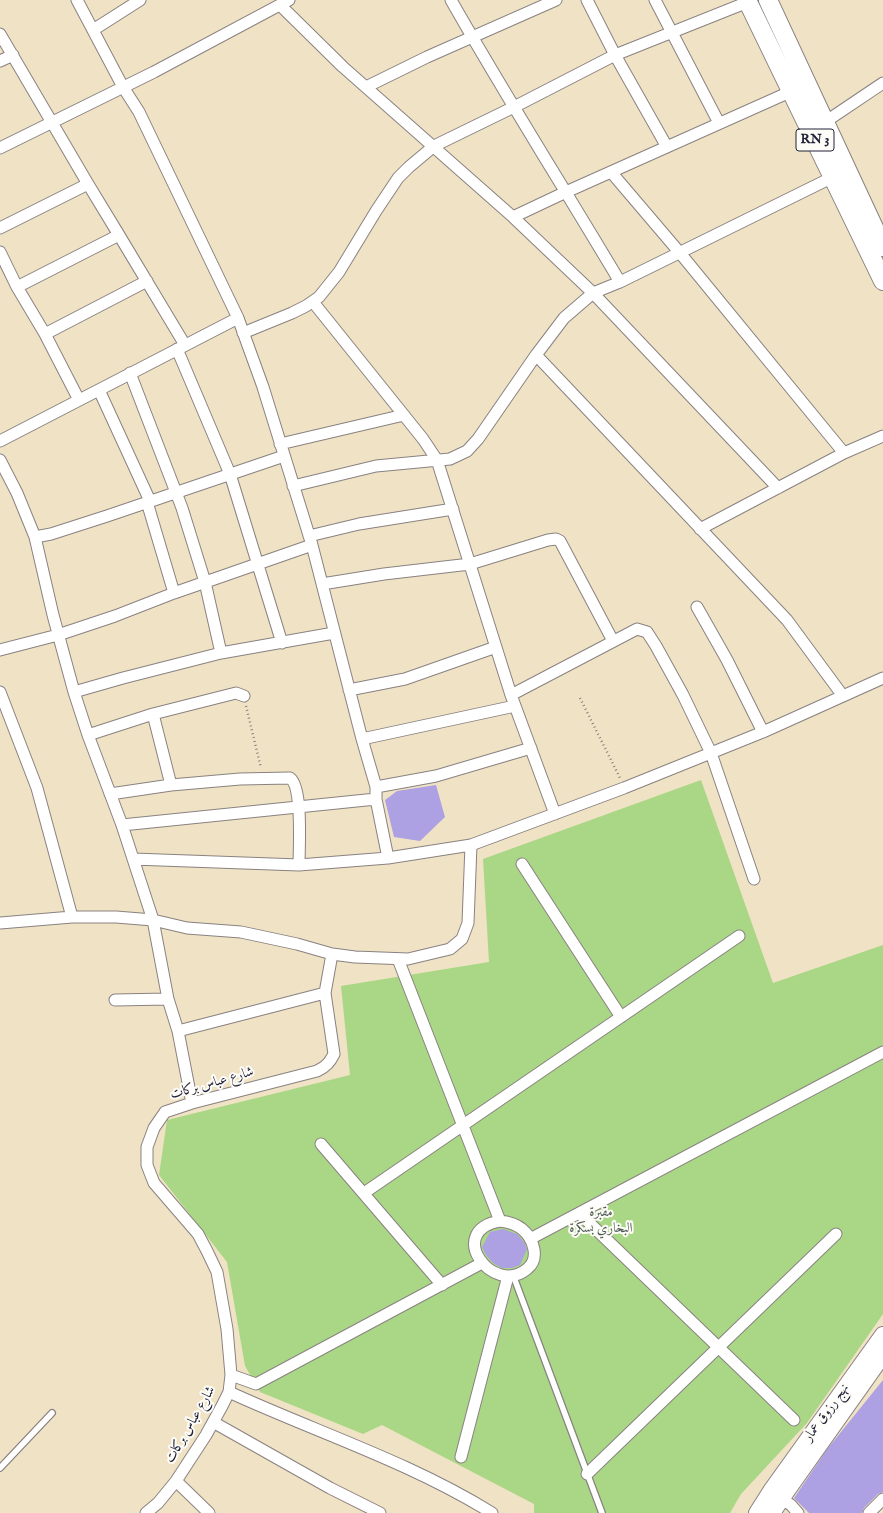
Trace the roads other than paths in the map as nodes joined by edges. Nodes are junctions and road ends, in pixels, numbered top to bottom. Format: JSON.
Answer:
{"nodes":[{"id":1,"x":77,"y":0,"type":"edge"},
{"id":2,"x":140,"y":0,"type":"edge"},
{"id":3,"x":451,"y":0,"type":"edge"},
{"id":4,"x":556,"y":0,"type":"edge"},
{"id":5,"x":586,"y":0,"type":"edge"},
{"id":6,"x":655,"y":0,"type":"edge"},
{"id":7,"x":768,"y":0,"type":"edge"},
{"id":8,"x":747,"y":1,"type":"edge"},
{"id":9,"x":284,"y":2,"type":"edge"},
{"id":10,"x":93,"y":30,"type":"junction"},
{"id":11,"x":670,"y":32,"type":"junction"},
{"id":12,"x":0,"y":34,"type":"edge"},
{"id":13,"x":471,"y":37,"type":"junction"},
{"id":14,"x":13,"y":54,"type":"junction"},
{"id":15,"x":615,"y":55,"type":"junction"},
{"id":16,"x":0,"y":61,"type":"edge"},
{"id":17,"x":883,"y":84,"type":"edge"},
{"id":18,"x":123,"y":87,"type":"junction"},
{"id":19,"x":366,"y":87,"type":"junction"},
{"id":20,"x":792,"y":91,"type":"junction"},
{"id":21,"x":514,"y":107,"type":"junction"},
{"id":22,"x":825,"y":122,"type":"junction"},
{"id":23,"x":52,"y":123,"type":"junction"},
{"id":24,"x":719,"y":123,"type":"junction"},
{"id":25,"x":434,"y":146,"type":"junction"},
{"id":26,"x":667,"y":147,"type":"junction"},
{"id":27,"x":0,"y":148,"type":"edge"},
{"id":28,"x":611,"y":172,"type":"junction"},
{"id":29,"x":833,"y":177,"type":"junction"},
{"id":30,"x":88,"y":184,"type":"junction"},
{"id":31,"x":566,"y":192,"type":"junction"},
{"id":32,"x":513,"y":217,"type":"junction"},
{"id":33,"x":0,"y":228,"type":"edge"},
{"id":34,"x":119,"y":235,"type":"junction"},
{"id":35,"x":883,"y":247,"type":"edge"},
{"id":36,"x":0,"y":252,"type":"edge"},
{"id":37,"x":680,"y":253,"type":"junction"},
{"id":38,"x":147,"y":281,"type":"junction"},
{"id":39,"x":883,"y":281,"type":"edge"},
{"id":40,"x":620,"y":282,"type":"junction"},
{"id":41,"x":18,"y":287,"type":"junction"},
{"id":42,"x":593,"y":293,"type":"junction"},
{"id":43,"x":313,"y":302,"type":"junction"},
{"id":44,"x":238,"y":318,"type":"junction"},
{"id":45,"x":243,"y":333,"type":"junction"},
{"id":46,"x":45,"y":334,"type":"junction"},
{"id":47,"x":181,"y":347,"type":"junction"},
{"id":48,"x":536,"y":355,"type":"junction"},
{"id":49,"x":130,"y":373,"type":"junction"},
{"id":50,"x":98,"y":390,"type":"junction"},
{"id":51,"x":79,"y":400,"type":"junction"},
{"id":52,"x":404,"y":415,"type":"junction"},
{"id":53,"x":883,"y":436,"type":"edge"},
{"id":54,"x":0,"y":441,"type":"edge"},
{"id":55,"x":280,"y":444,"type":"junction"},
{"id":56,"x":844,"y":453,"type":"junction"},
{"id":57,"x":284,"y":456,"type":"junction"},
{"id":58,"x":0,"y":460,"type":"edge"},
{"id":59,"x":437,"y":460,"type":"junction"},
{"id":60,"x":230,"y":474,"type":"junction"},
{"id":61,"x":293,"y":486,"type":"junction"},
{"id":62,"x":778,"y":488,"type":"junction"},
{"id":63,"x":176,"y":492,"type":"junction"},
{"id":64,"x":148,"y":502,"type":"junction"},
{"id":65,"x":453,"y":509,"type":"junction"},
{"id":66,"x":700,"y":529,"type":"junction"},
{"id":67,"x":35,"y":537,"type":"junction"},
{"id":68,"x":311,"y":541,"type":"junction"},
{"id":69,"x":257,"y":564,"type":"junction"},
{"id":70,"x":470,"y":564,"type":"junction"},
{"id":71,"x":206,"y":582,"type":"junction"},
{"id":72,"x":322,"y":584,"type":"junction"},
{"id":73,"x":174,"y":593,"type":"junction"},
{"id":74,"x":697,"y":607,"type":"dead end"},
{"id":75,"x":334,"y":634,"type":"junction"},
{"id":76,"x":58,"y":635,"type":"junction"},
{"id":77,"x":613,"y":642,"type":"junction"},
{"id":78,"x":282,"y":643,"type":"junction"},
{"id":79,"x":496,"y":647,"type":"junction"},
{"id":80,"x":0,"y":650,"type":"edge"},
{"id":81,"x":221,"y":653,"type":"junction"},
{"id":82,"x":883,"y":678,"type":"edge"},
{"id":83,"x":349,"y":690,"type":"junction"},
{"id":84,"x":0,"y":692,"type":"edge"},
{"id":85,"x":74,"y":692,"type":"junction"},
{"id":86,"x":511,"y":695,"type":"junction"},
{"id":87,"x":244,"y":696,"type":"road end"},
{"id":88,"x":843,"y":696,"type":"junction"},
{"id":89,"x":515,"y":706,"type":"junction"},
{"id":90,"x":153,"y":714,"type":"junction"},
{"id":91,"x":763,"y":732,"type":"junction"},
{"id":92,"x":88,"y":734,"type":"junction"},
{"id":93,"x":362,"y":739,"type":"junction"},
{"id":94,"x":531,"y":748,"type":"junction"},
{"id":95,"x":711,"y":753,"type":"junction"},
{"id":96,"x":171,"y":785,"type":"junction"},
{"id":97,"x":376,"y":787,"type":"junction"},
{"id":98,"x":110,"y":794,"type":"junction"},
{"id":99,"x":376,"y":799,"type":"junction"},
{"id":100,"x":299,"y":807,"type":"junction"},
{"id":101,"x":555,"y":814,"type":"junction"},
{"id":102,"x":122,"y":825,"type":"junction"},
{"id":103,"x":471,"y":845,"type":"junction"},
{"id":104,"x":388,"y":858,"type":"junction"},
{"id":105,"x":133,"y":859,"type":"junction"},
{"id":106,"x":522,"y":864,"type":"dead end"},
{"id":107,"x":299,"y":865,"type":"junction"},
{"id":108,"x":754,"y":879,"type":"dead end"},
{"id":109,"x":72,"y":917,"type":"junction"},
{"id":110,"x":153,"y":920,"type":"junction"},
{"id":111,"x":0,"y":923,"type":"edge"},
{"id":112,"x":739,"y":936,"type":"dead end"},
{"id":113,"x":332,"y":954,"type":"junction"},
{"id":114,"x":398,"y":959,"type":"junction"},
{"id":115,"x":325,"y":993,"type":"junction"},
{"id":116,"x":168,"y":999,"type":"junction"},
{"id":117,"x":115,"y":1000,"type":"dead end"},
{"id":118,"x":621,"y":1017,"type":"junction"},
{"id":119,"x":178,"y":1031,"type":"junction"},
{"id":120,"x":883,"y":1052,"type":"edge"},
{"id":121,"x":192,"y":1103,"type":"junction"},
{"id":122,"x":463,"y":1126,"type":"junction"},
{"id":123,"x":321,"y":1144,"type":"dead end"},
{"id":124,"x":364,"y":1193,"type":"junction"},
{"id":125,"x":579,"y":1213,"type":"junction"},
{"id":126,"x":500,"y":1221,"type":"junction"},
{"id":127,"x":836,"y":1234,"type":"dead end"},
{"id":128,"x":530,"y":1238,"type":"junction"},
{"id":129,"x":482,"y":1263,"type":"junction"},
{"id":130,"x":510,"y":1276,"type":"junction"},
{"id":131,"x":442,"y":1285,"type":"junction"},
{"id":132,"x":883,"y":1335,"type":"edge"},
{"id":133,"x":719,"y":1347,"type":"junction"},
{"id":134,"x":883,"y":1355,"type":"edge"},
{"id":135,"x":231,"y":1375,"type":"junction"},
{"id":136,"x":229,"y":1392,"type":"junction"},
{"id":137,"x":52,"y":1413,"type":"dead end"},
{"id":138,"x":794,"y":1420,"type":"dead end"},
{"id":139,"x":213,"y":1422,"type":"junction"},
{"id":140,"x":461,"y":1457,"type":"dead end"},
{"id":141,"x":0,"y":1468,"type":"edge"},
{"id":142,"x":587,"y":1474,"type":"junction"},
{"id":143,"x":176,"y":1481,"type":"junction"},
{"id":144,"x":776,"y":1495,"type":"junction"},
{"id":145,"x":883,"y":1499,"type":"edge"},
{"id":146,"x":146,"y":1513,"type":"edge"},
{"id":147,"x":209,"y":1513,"type":"edge"},
{"id":148,"x":380,"y":1513,"type":"edge"},
{"id":149,"x":492,"y":1513,"type":"edge"},
{"id":150,"x":602,"y":1513,"type":"edge"},
{"id":151,"x":757,"y":1513,"type":"edge"},
{"id":152,"x":772,"y":1513,"type":"edge"},
{"id":153,"x":798,"y":1513,"type":"edge"},
{"id":154,"x":869,"y":1513,"type":"edge"}],
"edges":[{"from":1,"to":10,"type":"street"},
{"from":2,"to":10,"type":"street"},
{"from":3,"to":13,"type":"street"},
{"from":4,"to":13,"type":"street"},
{"from":5,"to":15,"type":"street"},
{"from":6,"to":11,"type":"street"},
{"from":7,"to":22,"type":"main road","number":"RN 3"},
{"from":8,"to":11,"type":"street"},
{"from":8,"to":20,"type":"main road","number":"RN 3"},
{"from":9,"to":18,"type":"street"},
{"from":9,"to":19,"type":"street"},
{"from":10,"to":18,"type":"street"},
{"from":11,"to":15,"type":"street"},
{"from":11,"to":24,"type":"street"},
{"from":12,"to":14,"type":"street"},
{"from":13,"to":19,"type":"street"},
{"from":13,"to":21,"type":"street"},
{"from":14,"to":16,"type":"street"},
{"from":14,"to":23,"type":"street"},
{"from":15,"to":21,"type":"street"},
{"from":15,"to":26,"type":"street"},
{"from":17,"to":22,"type":"street"},
{"from":18,"to":23,"type":"street"},
{"from":18,"to":44,"type":"street"},
{"from":19,"to":25,"type":"street"},
{"from":20,"to":24,"type":"street"},
{"from":20,"to":29,"type":"main road","number":"RN 3"},
{"from":21,"to":25,"type":"street"},
{"from":21,"to":31,"type":"street"},
{"from":22,"to":35,"type":"main road","number":"RN 3"},
{"from":23,"to":27,"type":"street"},
{"from":23,"to":30,"type":"street"},
{"from":24,"to":26,"type":"street"},
{"from":25,"to":32,"type":"street"},
{"from":25,"to":43,"type":"street"},
{"from":26,"to":28,"type":"street"},
{"from":28,"to":31,"type":"street"},
{"from":28,"to":37,"type":"street"},
{"from":29,"to":37,"type":"street"},
{"from":29,"to":39,"type":"main road","number":"RN 3"},
{"from":30,"to":33,"type":"street"},
{"from":30,"to":34,"type":"street"},
{"from":31,"to":32,"type":"street"},
{"from":31,"to":40,"type":"street"},
{"from":32,"to":42,"type":"street"},
{"from":34,"to":38,"type":"street"},
{"from":34,"to":41,"type":"street"},
{"from":36,"to":41,"type":"street"},
{"from":37,"to":40,"type":"street"},
{"from":37,"to":56,"type":"street"},
{"from":38,"to":46,"type":"street"},
{"from":38,"to":47,"type":"street"},
{"from":40,"to":42,"type":"street"},
{"from":41,"to":46,"type":"street"},
{"from":42,"to":48,"type":"street"},
{"from":42,"to":62,"type":"street"},
{"from":43,"to":45,"type":"street"},
{"from":43,"to":52,"type":"street"},
{"from":44,"to":45,"type":"street"},
{"from":44,"to":47,"type":"street"},
{"from":45,"to":55,"type":"street"},
{"from":46,"to":51,"type":"street"},
{"from":47,"to":49,"type":"street"},
{"from":47,"to":60,"type":"street"},
{"from":48,"to":59,"type":"street"},
{"from":48,"to":66,"type":"street"},
{"from":49,"to":50,"type":"street"},
{"from":49,"to":63,"type":"street"},
{"from":50,"to":51,"type":"street"},
{"from":50,"to":64,"type":"street"},
{"from":51,"to":54,"type":"street"},
{"from":52,"to":55,"type":"street"},
{"from":52,"to":59,"type":"street"},
{"from":53,"to":56,"type":"street"},
{"from":55,"to":57,"type":"street"},
{"from":56,"to":62,"type":"street"},
{"from":57,"to":60,"type":"street"},
{"from":57,"to":61,"type":"street"},
{"from":58,"to":67,"type":"street"},
{"from":59,"to":61,"type":"street"},
{"from":59,"to":65,"type":"street"},
{"from":60,"to":63,"type":"street"},
{"from":60,"to":69,"type":"street"},
{"from":61,"to":68,"type":"street"},
{"from":62,"to":66,"type":"street"},
{"from":63,"to":64,"type":"street"},
{"from":63,"to":71,"type":"street"},
{"from":64,"to":67,"type":"street"},
{"from":64,"to":73,"type":"street"},
{"from":65,"to":68,"type":"street"},
{"from":65,"to":70,"type":"street"},
{"from":66,"to":88,"type":"street"},
{"from":67,"to":76,"type":"street"},
{"from":68,"to":69,"type":"street"},
{"from":68,"to":72,"type":"street"},
{"from":69,"to":71,"type":"street"},
{"from":69,"to":78,"type":"street"},
{"from":70,"to":72,"type":"street"},
{"from":70,"to":77,"type":"street"},
{"from":70,"to":79,"type":"street"},
{"from":71,"to":73,"type":"street"},
{"from":71,"to":81,"type":"street"},
{"from":72,"to":75,"type":"street"},
{"from":73,"to":76,"type":"street"},
{"from":74,"to":91,"type":"street"},
{"from":75,"to":78,"type":"street"},
{"from":75,"to":83,"type":"street"},
{"from":76,"to":80,"type":"street"},
{"from":76,"to":85,"type":"street"},
{"from":77,"to":86,"type":"street"},
{"from":77,"to":95,"type":"street"},
{"from":78,"to":81,"type":"street"},
{"from":79,"to":83,"type":"street"},
{"from":79,"to":86,"type":"street"},
{"from":81,"to":85,"type":"street"},
{"from":82,"to":88,"type":"street"},
{"from":83,"to":93,"type":"street"},
{"from":84,"to":109,"type":"street"},
{"from":85,"to":92,"type":"street"},
{"from":86,"to":89,"type":"street"},
{"from":87,"to":90,"type":"street"},
{"from":88,"to":91,"type":"street"},
{"from":89,"to":93,"type":"street"},
{"from":89,"to":94,"type":"street"},
{"from":90,"to":92,"type":"street"},
{"from":90,"to":96,"type":"street"},
{"from":91,"to":95,"type":"street"},
{"from":92,"to":98,"type":"street"},
{"from":93,"to":97,"type":"street"},
{"from":94,"to":97,"type":"street"},
{"from":94,"to":101,"type":"street"},
{"from":95,"to":101,"type":"street"},
{"from":95,"to":108,"type":"street"},
{"from":96,"to":98,"type":"street"},
{"from":96,"to":100,"type":"street"},
{"from":97,"to":99,"type":"street"},
{"from":98,"to":102,"type":"street"},
{"from":99,"to":100,"type":"street"},
{"from":99,"to":104,"type":"street"},
{"from":100,"to":102,"type":"street"},
{"from":100,"to":107,"type":"street"},
{"from":101,"to":103,"type":"street"},
{"from":102,"to":105,"type":"street"},
{"from":103,"to":104,"type":"street"},
{"from":103,"to":114,"type":"street"},
{"from":104,"to":107,"type":"street"},
{"from":105,"to":107,"type":"street"},
{"from":105,"to":110,"type":"street"},
{"from":106,"to":118,"type":"street"},
{"from":109,"to":110,"type":"street"},
{"from":109,"to":111,"type":"street"},
{"from":110,"to":113,"type":"street"},
{"from":110,"to":116,"type":"street"},
{"from":112,"to":118,"type":"street"},
{"from":113,"to":114,"type":"street"},
{"from":113,"to":115,"type":"street","name":"شارع عباس بركات"},
{"from":114,"to":122,"type":"street"},
{"from":115,"to":119,"type":"street"},
{"from":115,"to":121,"type":"street","name":"شارع عباس بركات"},
{"from":116,"to":117,"type":"street"},
{"from":116,"to":119,"type":"street"},
{"from":118,"to":122,"type":"street"},
{"from":119,"to":121,"type":"street"},
{"from":120,"to":125,"type":"street"},
{"from":121,"to":135,"type":"street","name":"شارع عباس بركات"},
{"from":122,"to":124,"type":"street"},
{"from":122,"to":126,"type":"street"},
{"from":123,"to":124,"type":"street"},
{"from":124,"to":131,"type":"street"},
{"from":125,"to":128,"type":"street"},
{"from":125,"to":133,"type":"street"},
{"from":126,"to":128,"type":"street"},
{"from":126,"to":129,"type":"street"},
{"from":127,"to":133,"type":"street"},
{"from":128,"to":130,"type":"street"},
{"from":129,"to":130,"type":"street"},
{"from":129,"to":131,"type":"street"},
{"from":130,"to":140,"type":"street"},
{"from":130,"to":142,"type":"lane"},
{"from":131,"to":135,"type":"street"},
{"from":132,"to":144,"type":"main road","name":"نهج رزوق عمار"},
{"from":133,"to":138,"type":"street"},
{"from":133,"to":142,"type":"street"},
{"from":134,"to":144,"type":"main road","name":"نهج رزوق عمار"},
{"from":135,"to":136,"type":"street","name":"شارع عباس بركات"},
{"from":136,"to":139,"type":"street","name":"شارع عباس بركات"},
{"from":136,"to":149,"type":"street"},
{"from":137,"to":141,"type":"lane"},
{"from":139,"to":143,"type":"street","name":"شارع عباس بركات"},
{"from":139,"to":148,"type":"street"},
{"from":142,"to":150,"type":"lane"},
{"from":143,"to":146,"type":"street","name":"شارع عباس بركات"},
{"from":143,"to":147,"type":"street"},
{"from":144,"to":151,"type":"main road"},
{"from":144,"to":152,"type":"main road"},
{"from":144,"to":153,"type":"street"},
{"from":145,"to":154,"type":"street"}]}
